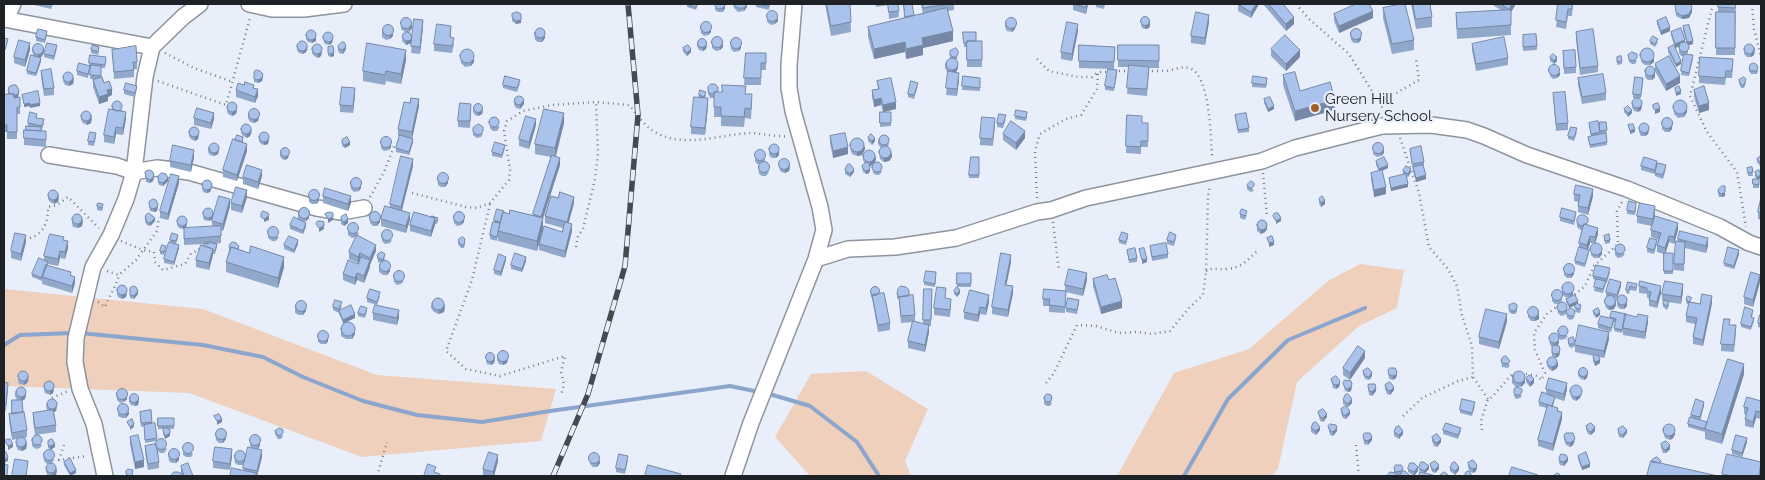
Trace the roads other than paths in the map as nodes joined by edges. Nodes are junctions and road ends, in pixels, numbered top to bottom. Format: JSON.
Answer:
{"nodes":[{"id":1,"x":13,"y":4,"type":"edge"},
{"id":2,"x":216,"y":4,"type":"edge"},
{"id":3,"x":249,"y":4,"type":"edge"},
{"id":4,"x":344,"y":4,"type":"edge"},
{"id":5,"x":794,"y":4,"type":"edge"},
{"id":6,"x":198,"y":6,"type":"edge"},
{"id":7,"x":5,"y":19,"type":"edge"},
{"id":8,"x":152,"y":47,"type":"junction"},
{"id":9,"x":49,"y":155,"type":"dead end"},
{"id":10,"x":134,"y":172,"type":"junction"},
{"id":11,"x":364,"y":208,"type":"road end"},
{"id":12,"x":824,"y":230,"type":"junction"},
{"id":13,"x":1755,"y":245,"type":"edge"},
{"id":14,"x":848,"y":249,"type":"junction"},
{"id":15,"x":816,"y":259,"type":"junction"},
{"id":16,"x":105,"y":476,"type":"edge"},
{"id":17,"x":733,"y":476,"type":"edge"}],
"edges":[{"from":1,"to":7,"type":"street"},
{"from":2,"to":6,"type":"street"},
{"from":3,"to":4,"type":"street"},
{"from":5,"to":12,"type":"street"},
{"from":6,"to":8,"type":"street"},
{"from":7,"to":8,"type":"street"},
{"from":8,"to":10,"type":"street"},
{"from":9,"to":10,"type":"street"},
{"from":10,"to":11,"type":"street"},
{"from":10,"to":16,"type":"street"},
{"from":12,"to":14,"type":"street"},
{"from":12,"to":15,"type":"street"},
{"from":13,"to":14,"type":"street"},
{"from":14,"to":15,"type":"street"},
{"from":15,"to":17,"type":"street"}]}
